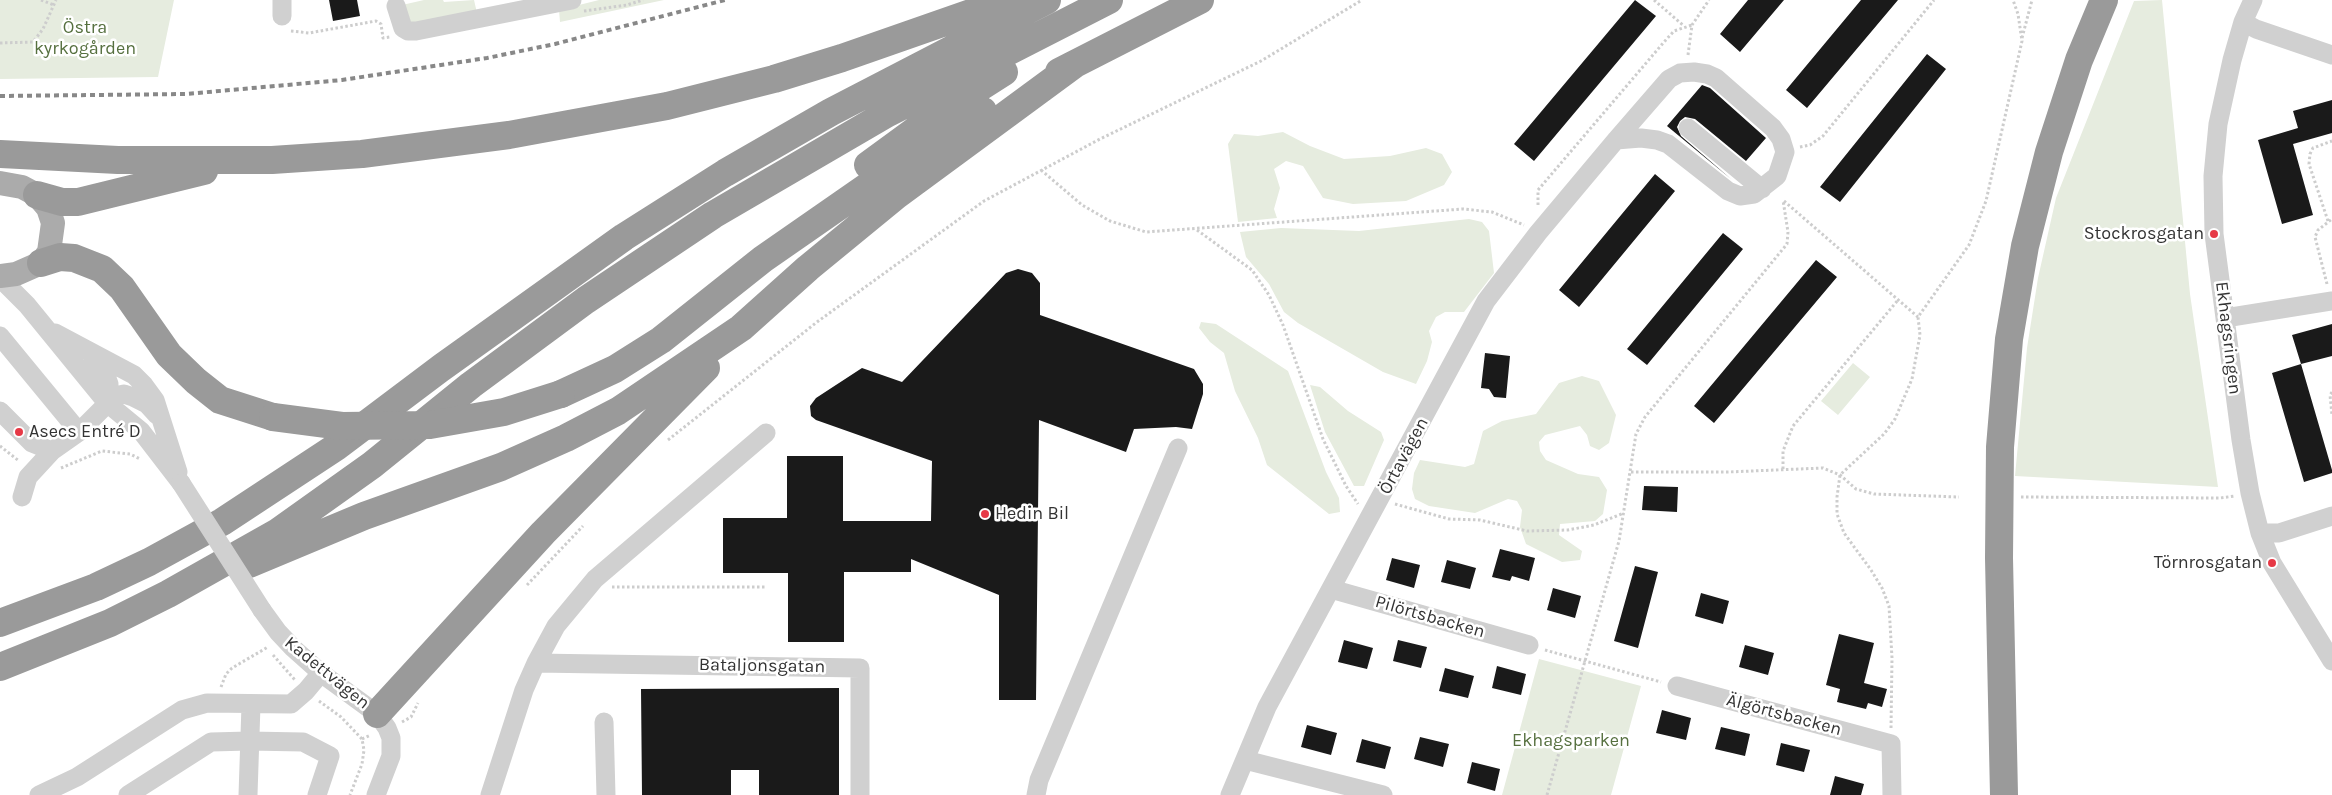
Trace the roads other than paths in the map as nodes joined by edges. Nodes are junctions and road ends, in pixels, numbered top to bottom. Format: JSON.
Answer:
{"nodes":[{"id":1,"x":1008,"y":0,"type":"edge"},
{"id":2,"x":1048,"y":0,"type":"edge"},
{"id":3,"x":1109,"y":0,"type":"edge"},
{"id":4,"x":1115,"y":0,"type":"edge"},
{"id":5,"x":1200,"y":0,"type":"edge"},
{"id":6,"x":2087,"y":0,"type":"edge"},
{"id":7,"x":2104,"y":0,"type":"edge"},
{"id":8,"x":2253,"y":0,"type":"edge"},
{"id":9,"x":568,"y":1,"type":"edge"},
{"id":10,"x":518,"y":5,"type":"edge"},
{"id":11,"x":396,"y":6,"type":"dead end"},
{"id":12,"x":2243,"y":22,"type":"junction"},
{"id":13,"x":2331,"y":51,"type":"edge"},
{"id":14,"x":1075,"y":64,"type":"junction"},
{"id":15,"x":1688,"y":128,"type":"dead end"},
{"id":16,"x":1616,"y":140,"type":"junction"},
{"id":17,"x":0,"y":154,"type":"edge"},
{"id":18,"x":272,"y":160,"type":"junction"},
{"id":19,"x":0,"y":183,"type":"edge"},
{"id":20,"x":1764,"y":187,"type":"junction"},
{"id":21,"x":37,"y":195,"type":"junction"},
{"id":22,"x":762,"y":259,"type":"junction"},
{"id":23,"x":36,"y":266,"type":"junction"},
{"id":24,"x":0,"y":277,"type":"edge"},
{"id":25,"x":2331,"y":302,"type":"edge"},
{"id":26,"x":27,"y":305,"type":"junction"},
{"id":27,"x":2225,"y":318,"type":"junction"},
{"id":28,"x":43,"y":326,"type":"junction"},
{"id":29,"x":742,"y":328,"type":"junction"},
{"id":30,"x":0,"y":336,"type":"edge"},
{"id":31,"x":92,"y":355,"type":"junction"},
{"id":32,"x":107,"y":403,"type":"junction"},
{"id":33,"x":0,"y":410,"type":"edge"},
{"id":34,"x":163,"y":422,"type":"junction"},
{"id":35,"x":79,"y":432,"type":"junction"},
{"id":36,"x":766,"y":433,"type":"dead end"},
{"id":37,"x":1178,"y":448,"type":"dead end"},
{"id":38,"x":52,"y":451,"type":"junction"},
{"id":39,"x":182,"y":483,"type":"junction"},
{"id":40,"x":22,"y":497,"type":"dead end"},
{"id":41,"x":2332,"y":516,"type":"edge"},
{"id":42,"x":2260,"y":533,"type":"junction"},
{"id":43,"x":1331,"y":589,"type":"junction"},
{"id":44,"x":168,"y":594,"type":"junction"},
{"id":45,"x":0,"y":623,"type":"edge"},
{"id":46,"x":1529,"y":645,"type":"road end"},
{"id":47,"x":2332,"y":661,"type":"edge"},
{"id":48,"x":536,"y":663,"type":"junction"},
{"id":49,"x":0,"y":667,"type":"edge"},
{"id":50,"x":321,"y":673,"type":"junction"},
{"id":51,"x":1677,"y":686,"type":"road end"},
{"id":52,"x":251,"y":704,"type":"junction"},
{"id":53,"x":382,"y":721,"type":"junction"},
{"id":54,"x":604,"y":722,"type":"dead end"},
{"id":55,"x":249,"y":741,"type":"junction"},
{"id":56,"x":1245,"y":760,"type":"junction"},
{"id":57,"x":39,"y":795,"type":"edge"},
{"id":58,"x":128,"y":795,"type":"edge"},
{"id":59,"x":248,"y":795,"type":"edge"},
{"id":60,"x":317,"y":795,"type":"edge"},
{"id":61,"x":376,"y":795,"type":"edge"},
{"id":62,"x":490,"y":795,"type":"edge"},
{"id":63,"x":606,"y":795,"type":"edge"},
{"id":64,"x":860,"y":795,"type":"edge"},
{"id":65,"x":1036,"y":795,"type":"edge"},
{"id":66,"x":1230,"y":795,"type":"edge"},
{"id":67,"x":1383,"y":795,"type":"edge"},
{"id":68,"x":1892,"y":795,"type":"edge"},
{"id":69,"x":1986,"y":795,"type":"edge"},
{"id":70,"x":2004,"y":795,"type":"edge"}],
"edges":[{"from":1,"to":18,"type":"highway"},
{"from":2,"to":45,"type":"highway"},
{"from":3,"to":44,"type":"highway"},
{"from":4,"to":22,"type":"highway"},
{"from":5,"to":14,"type":"highway"},
{"from":6,"to":69,"type":"highway"},
{"from":7,"to":70,"type":"highway"},
{"from":8,"to":12,"type":"street","name":"Ekhagsringen"},
{"from":9,"to":10,"type":"street"},
{"from":10,"to":11,"type":"street"},
{"from":12,"to":13,"type":"street"},
{"from":12,"to":27,"type":"street","name":"Ekhagsringen"},
{"from":14,"to":22,"type":"highway"},
{"from":14,"to":29,"type":"highway"},
{"from":15,"to":20,"type":"street"},
{"from":16,"to":20,"type":"street"},
{"from":16,"to":20,"type":"street","name":"Örtavägen"},
{"from":16,"to":43,"type":"street","name":"Örtavägen"},
{"from":17,"to":18,"type":"highway"},
{"from":18,"to":21,"type":"highway"},
{"from":19,"to":21,"type":"main road"},
{"from":21,"to":23,"type":"main road"},
{"from":22,"to":23,"type":"highway","bridge":true},
{"from":23,"to":24,"type":"main road"},
{"from":23,"to":26,"type":"street"},
{"from":24,"to":26,"type":"street"},
{"from":25,"to":27,"type":"street"},
{"from":26,"to":28,"type":"street"},
{"from":27,"to":42,"type":"street","name":"Ekhagsringen"},
{"from":28,"to":31,"type":"street"},
{"from":28,"to":32,"type":"street"},
{"from":29,"to":44,"type":"highway"},
{"from":29,"to":53,"type":"highway"},
{"from":30,"to":35,"type":"street"},
{"from":31,"to":32,"type":"street"},
{"from":31,"to":34,"type":"street"},
{"from":32,"to":34,"type":"street"},
{"from":32,"to":35,"type":"street"},
{"from":32,"to":39,"type":"street"},
{"from":33,"to":38,"type":"street"},
{"from":34,"to":39,"type":"street"},
{"from":35,"to":38,"type":"street"},
{"from":36,"to":48,"type":"street"},
{"from":37,"to":65,"type":"street"},
{"from":38,"to":40,"type":"street"},
{"from":39,"to":50,"type":"street","name":"Kadettvägen","bridge":true},
{"from":41,"to":42,"type":"street"},
{"from":42,"to":47,"type":"street","name":"Ekhagsringen"},
{"from":43,"to":46,"type":"street","name":"Pilörtsbacken"},
{"from":43,"to":56,"type":"street","name":"Örtavägen"},
{"from":44,"to":49,"type":"highway"},
{"from":48,"to":62,"type":"street"},
{"from":48,"to":64,"type":"street","name":"Bataljonsgatan"},
{"from":50,"to":52,"type":"street"},
{"from":50,"to":53,"type":"street","name":"Kadettvägen"},
{"from":51,"to":68,"type":"street","name":"Älgörtsbacken"},
{"from":52,"to":55,"type":"street"},
{"from":52,"to":57,"type":"street"},
{"from":53,"to":61,"type":"street"},
{"from":54,"to":63,"type":"street"},
{"from":55,"to":58,"type":"street"},
{"from":55,"to":59,"type":"street"},
{"from":55,"to":60,"type":"street"},
{"from":56,"to":66,"type":"street","name":"Örtavägen"},
{"from":56,"to":67,"type":"street"}]}
